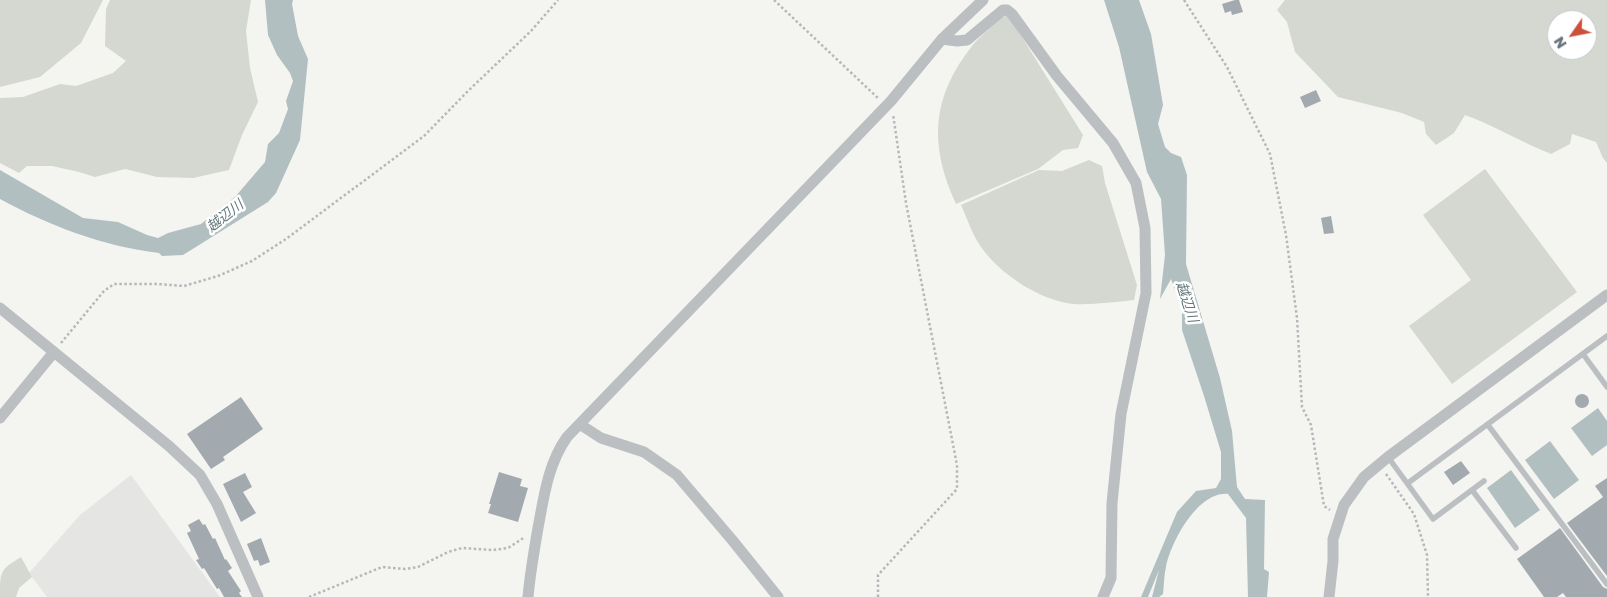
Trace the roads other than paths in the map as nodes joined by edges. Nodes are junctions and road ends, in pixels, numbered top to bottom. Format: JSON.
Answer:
{"nodes":[{"id":1,"x":983,"y":0,"type":"edge"},
{"id":2,"x":942,"y":39,"type":"junction"},
{"id":3,"x":1607,"y":295,"type":"edge"},
{"id":4,"x":0,"y":308,"type":"edge"},
{"id":5,"x":1607,"y":336,"type":"edge"},
{"id":6,"x":54,"y":352,"type":"junction"},
{"id":7,"x":1583,"y":354,"type":"junction"},
{"id":8,"x":1607,"y":387,"type":"edge"},
{"id":9,"x":0,"y":418,"type":"edge"},
{"id":10,"x":581,"y":424,"type":"junction"},
{"id":11,"x":1488,"y":425,"type":"junction"},
{"id":12,"x":1384,"y":461,"type":"junction"},
{"id":13,"x":1484,"y":481,"type":"dead end"},
{"id":14,"x":1408,"y":483,"type":"junction"},
{"id":15,"x":1472,"y":490,"type":"junction"},
{"id":16,"x":1516,"y":548,"type":"dead end"},
{"id":17,"x":1607,"y":584,"type":"edge"},
{"id":18,"x":258,"y":597,"type":"edge"},
{"id":19,"x":528,"y":597,"type":"edge"},
{"id":20,"x":778,"y":597,"type":"edge"},
{"id":21,"x":1103,"y":597,"type":"edge"},
{"id":22,"x":1329,"y":597,"type":"edge"}],
"edges":[{"from":1,"to":2,"type":"street"},
{"from":2,"to":10,"type":"street"},
{"from":2,"to":21,"type":"street"},
{"from":3,"to":12,"type":"street"},
{"from":4,"to":6,"type":"street"},
{"from":5,"to":7,"type":"lane"},
{"from":6,"to":9,"type":"street"},
{"from":6,"to":18,"type":"street"},
{"from":7,"to":8,"type":"lane"},
{"from":7,"to":11,"type":"lane"},
{"from":10,"to":19,"type":"street"},
{"from":10,"to":20,"type":"street"},
{"from":11,"to":14,"type":"lane"},
{"from":11,"to":17,"type":"lane"},
{"from":12,"to":14,"type":"lane"},
{"from":12,"to":22,"type":"street"},
{"from":13,"to":15,"type":"lane"},
{"from":14,"to":15,"type":"lane"},
{"from":15,"to":16,"type":"lane"}]}
